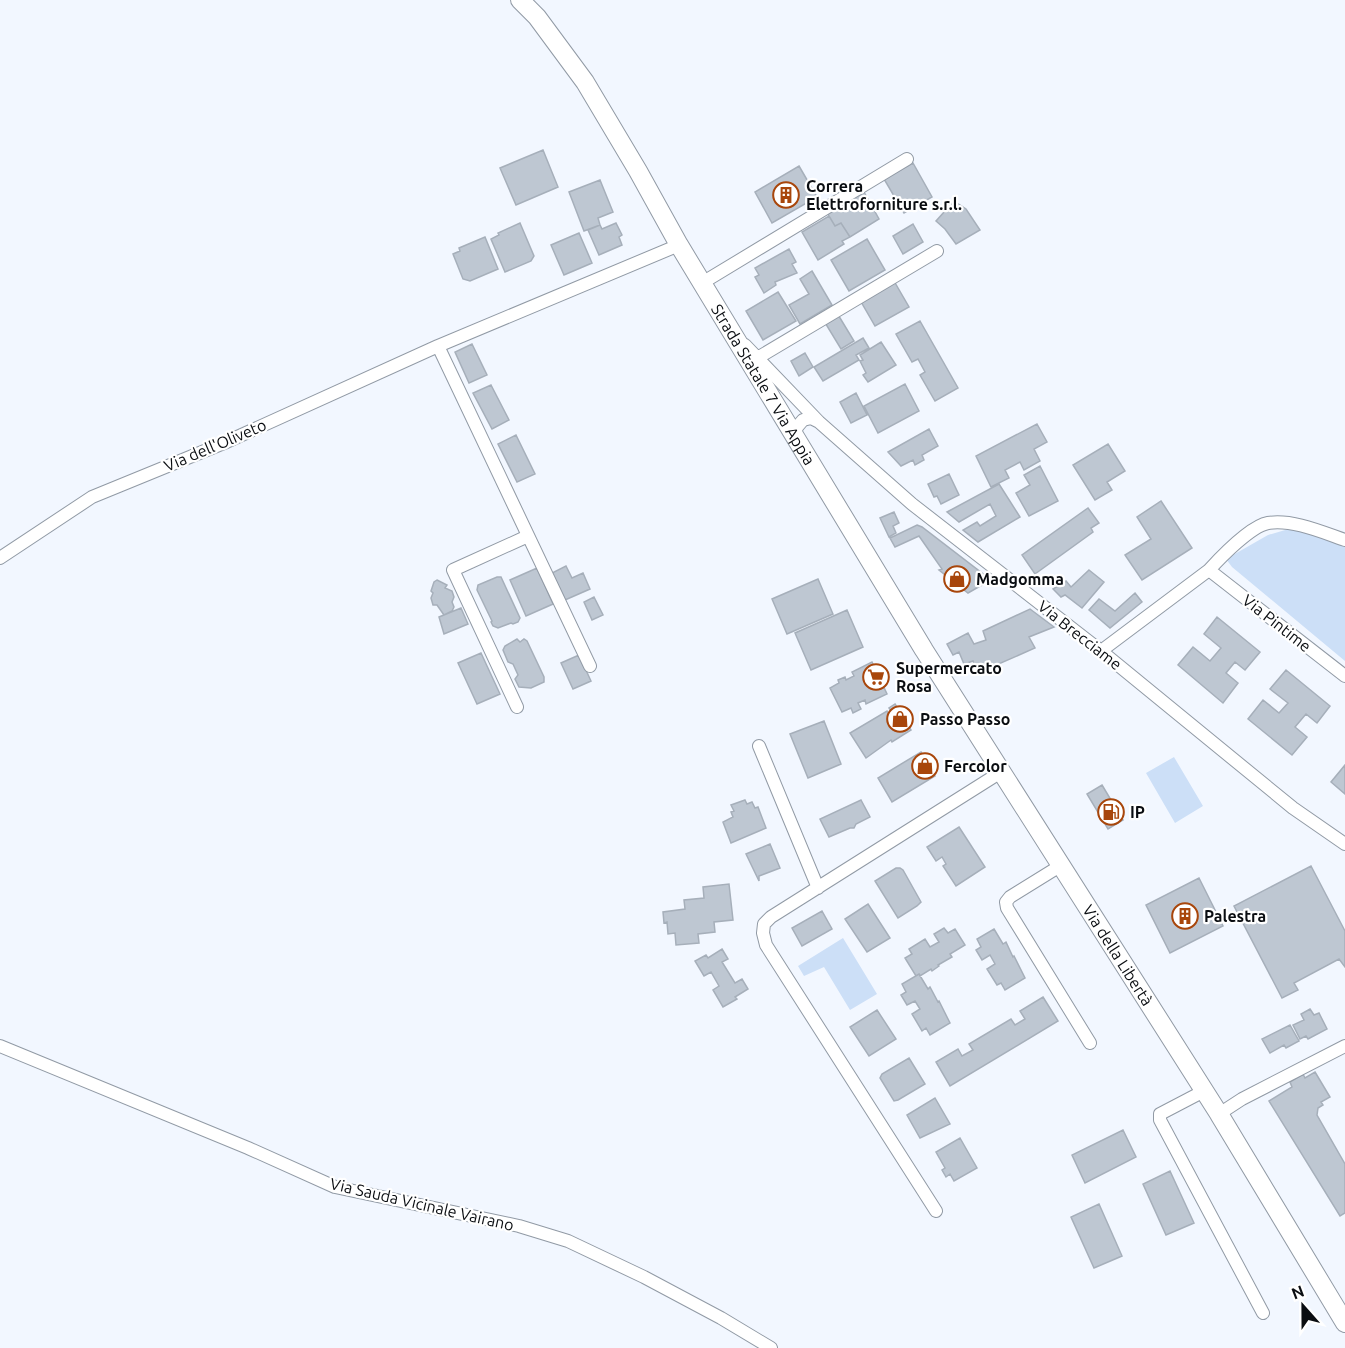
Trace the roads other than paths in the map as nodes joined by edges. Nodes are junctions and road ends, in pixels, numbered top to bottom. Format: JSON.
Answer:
{"nodes":[{"id":1,"x":520,"y":0,"type":"edge"},
{"id":2,"x":907,"y":159,"type":"dead end"},
{"id":3,"x":679,"y":245,"type":"junction"},
{"id":4,"x":937,"y":251,"type":"dead end"},
{"id":5,"x":702,"y":283,"type":"junction"},
{"id":6,"x":734,"y":335,"type":"junction"},
{"id":7,"x":438,"y":346,"type":"junction"},
{"id":8,"x":759,"y":357,"type":"junction"},
{"id":9,"x":819,"y":422,"type":"junction"},
{"id":10,"x":794,"y":438,"type":"junction"},
{"id":11,"x":528,"y":536,"type":"junction"},
{"id":12,"x":1345,"y":540,"type":"edge"},
{"id":13,"x":0,"y":558,"type":"edge"},
{"id":14,"x":1209,"y":570,"type":"junction"},
{"id":15,"x":1101,"y":651,"type":"junction"},
{"id":16,"x":590,"y":666,"type":"dead end"},
{"id":17,"x":1345,"y":676,"type":"edge"},
{"id":18,"x":517,"y":707,"type":"dead end"},
{"id":19,"x":759,"y":746,"type":"dead end"},
{"id":20,"x":1001,"y":772,"type":"junction"},
{"id":21,"x":1345,"y":844,"type":"edge"},
{"id":22,"x":1060,"y":866,"type":"junction"},
{"id":23,"x":818,"y":888,"type":"junction"},
{"id":24,"x":1090,"y":1043,"type":"dead end"},
{"id":25,"x":0,"y":1046,"type":"edge"},
{"id":26,"x":1345,"y":1046,"type":"edge"},
{"id":27,"x":1204,"y":1091,"type":"junction"},
{"id":28,"x":1219,"y":1114,"type":"junction"},
{"id":29,"x":936,"y":1211,"type":"dead end"},
{"id":30,"x":1263,"y":1313,"type":"dead end"},
{"id":31,"x":1345,"y":1323,"type":"edge"},
{"id":32,"x":771,"y":1348,"type":"edge"}],
"edges":[{"from":1,"to":3,"type":"main road","name":"Strada Statale 7 Via Appia"},
{"from":2,"to":5,"type":"street"},
{"from":3,"to":5,"type":"main road","name":"Strada Statale 7 Via Appia"},
{"from":3,"to":7,"type":"street","name":"Via dell'Oliveto"},
{"from":4,"to":8,"type":"street"},
{"from":5,"to":6,"type":"main road","name":"Strada Statale 7 Via Appia"},
{"from":6,"to":8,"type":"street","name":"Via Brecciame"},
{"from":6,"to":10,"type":"main road","name":"Strada Statale 7 Via Appia"},
{"from":7,"to":11,"type":"street"},
{"from":7,"to":13,"type":"street","name":"Via dell'Oliveto"},
{"from":8,"to":9,"type":"street","name":"Via Brecciame"},
{"from":9,"to":10,"type":"street"},
{"from":9,"to":15,"type":"street","name":"Via Brecciame"},
{"from":10,"to":20,"type":"main road","name":"Strada Statale 7 Via Appia"},
{"from":11,"to":16,"type":"street"},
{"from":11,"to":18,"type":"street"},
{"from":12,"to":14,"type":"street"},
{"from":14,"to":15,"type":"street"},
{"from":14,"to":17,"type":"street","name":"Via Pintime"},
{"from":15,"to":21,"type":"street","name":"Via Brecciame"},
{"from":19,"to":23,"type":"street"},
{"from":20,"to":22,"type":"main road","name":"Via della Libertà"},
{"from":20,"to":23,"type":"street"},
{"from":22,"to":24,"type":"street"},
{"from":22,"to":27,"type":"main road","name":"Via della Libertà"},
{"from":23,"to":29,"type":"street"},
{"from":25,"to":32,"type":"street","name":"Via Sauda Vicinale Vairano"},
{"from":26,"to":28,"type":"street"},
{"from":27,"to":28,"type":"main road","name":"Via della Libertà"},
{"from":27,"to":30,"type":"street"},
{"from":28,"to":31,"type":"main road","name":"Via della Libertà"}]}
